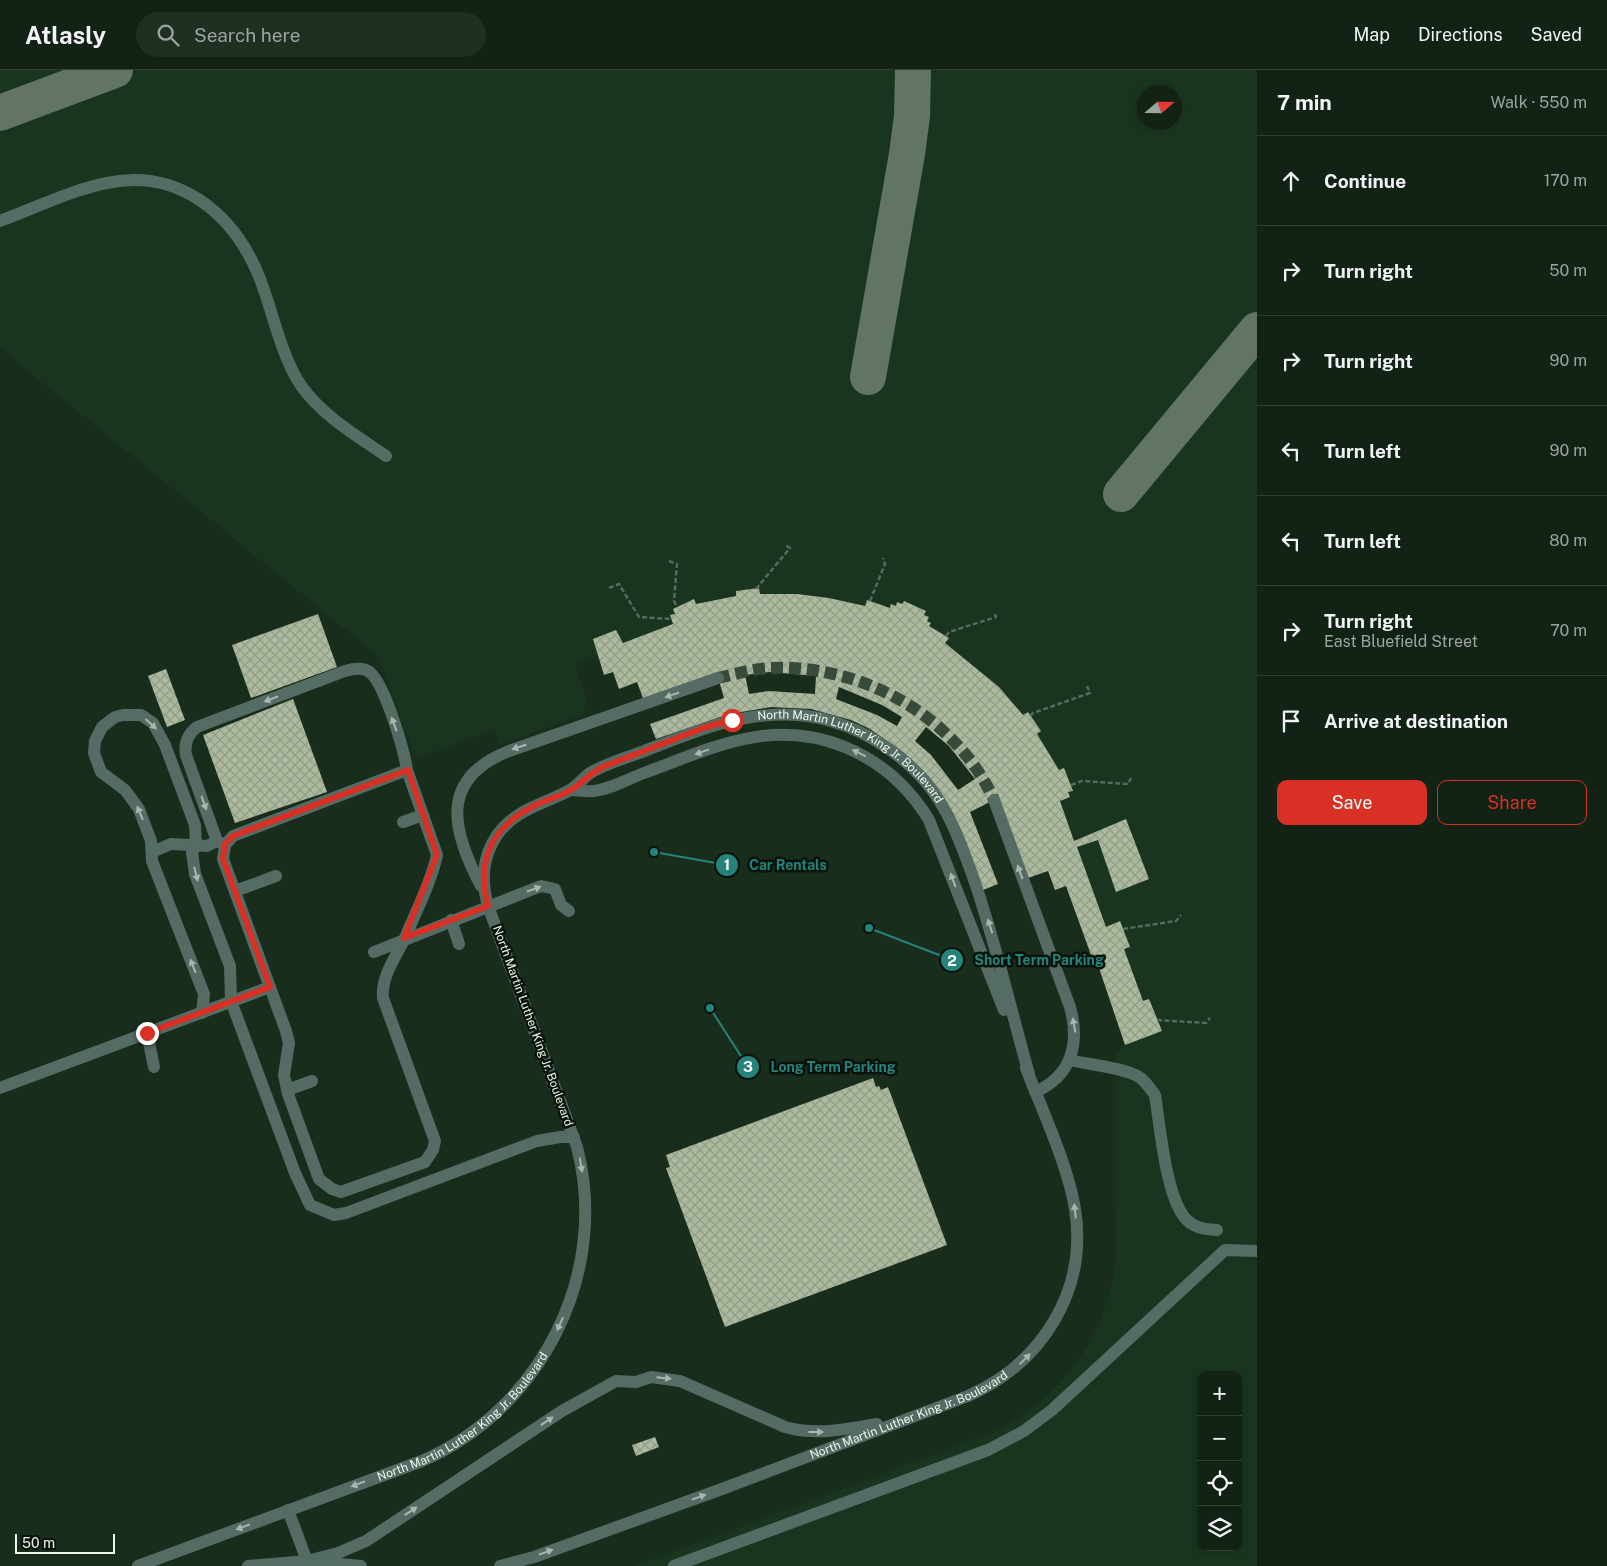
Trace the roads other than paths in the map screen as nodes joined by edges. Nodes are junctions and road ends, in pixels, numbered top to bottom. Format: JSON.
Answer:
{"nodes":[{"id":1,"x":0,"y":221,"type":"edge"},
{"id":2,"x":386,"y":456,"type":"dead end"},
{"id":3,"x":718,"y":678,"type":"tunnel mouth"},
{"id":4,"x":408,"y":770,"type":"junction"},
{"id":5,"x":571,"y":790,"type":"junction"},
{"id":6,"x":994,"y":800,"type":"tunnel mouth"},
{"id":7,"x":424,"y":815,"type":"junction"},
{"id":8,"x":403,"y":822,"type":"dead end"},
{"id":9,"x":221,"y":843,"type":"junction"},
{"id":10,"x":196,"y":846,"type":"junction"},
{"id":11,"x":152,"y":852,"type":"junction"},
{"id":12,"x":276,"y":876,"type":"dead end"},
{"id":13,"x":235,"y":891,"type":"junction"},
{"id":14,"x":486,"y":899,"type":"junction"},
{"id":15,"x":569,"y":912,"type":"dead end"},
{"id":16,"x":451,"y":920,"type":"junction"},
{"id":17,"x":404,"y":938,"type":"junction"},
{"id":18,"x":459,"y":944,"type":"dead end"},
{"id":19,"x":374,"y":952,"type":"dead end"},
{"id":20,"x":270,"y":987,"type":"junction"},
{"id":21,"x":231,"y":1001,"type":"junction"},
{"id":22,"x":202,"y":1013,"type":"junction"},
{"id":23,"x":147,"y":1033,"type":"junction"},
{"id":24,"x":1069,"y":1060,"type":"junction"},
{"id":25,"x":154,"y":1067,"type":"dead end"},
{"id":26,"x":1029,"y":1074,"type":"junction"},
{"id":27,"x":312,"y":1081,"type":"dead end"},
{"id":28,"x":0,"y":1088,"type":"edge"},
{"id":29,"x":287,"y":1090,"type":"junction"},
{"id":30,"x":1035,"y":1092,"type":"junction"},
{"id":31,"x":574,"y":1137,"type":"junction"},
{"id":32,"x":1217,"y":1230,"type":"dead end"},
{"id":33,"x":1257,"y":1251,"type":"edge"},
{"id":34,"x":904,"y":1420,"type":"junction"},
{"id":35,"x":288,"y":1510,"type":"junction"},
{"id":36,"x":307,"y":1562,"type":"junction"},
{"id":37,"x":138,"y":1566,"type":"edge"},
{"id":38,"x":248,"y":1566,"type":"edge"},
{"id":39,"x":361,"y":1566,"type":"edge"},
{"id":40,"x":500,"y":1566,"type":"edge"},
{"id":41,"x":674,"y":1566,"type":"edge"}],
"edges":[{"from":1,"to":2,"type":"street"},
{"from":3,"to":14,"type":"street","one_way":true},
{"from":4,"to":7,"type":"street"},
{"from":4,"to":9,"type":"street"},
{"from":4,"to":9,"type":"street","one_way":true},
{"from":5,"to":14,"type":"street","name":"North Martin Luther King Jr. Boulevard"},
{"from":26,"to":5,"type":"street","name":"North Martin Luther King Jr. Boulevard","one_way":true},
{"from":26,"to":5,"type":"street","name":"North Martin Luther King Jr. Boulevard","one_way":true},
{"from":24,"to":6,"type":"street","one_way":true},
{"from":7,"to":8,"type":"street"},
{"from":7,"to":17,"type":"street"},
{"from":9,"to":10,"type":"street"},
{"from":9,"to":13,"type":"street"},
{"from":10,"to":11,"type":"street"},
{"from":11,"to":10,"type":"street","one_way":true},
{"from":10,"to":21,"type":"street","one_way":true},
{"from":22,"to":11,"type":"street","one_way":true},
{"from":12,"to":13,"type":"street"},
{"from":13,"to":20,"type":"street"},
{"from":14,"to":15,"type":"street","one_way":true},
{"from":14,"to":16,"type":"street"},
{"from":14,"to":31,"type":"street","name":"North Martin Luther King Jr. Boulevard"},
{"from":16,"to":17,"type":"street"},
{"from":16,"to":18,"type":"street"},
{"from":17,"to":19,"type":"street"},
{"from":17,"to":29,"type":"street"},
{"from":20,"to":21,"type":"street"},
{"from":20,"to":29,"type":"street"},
{"from":21,"to":22,"type":"street"},
{"from":21,"to":31,"type":"street"},
{"from":22,"to":23,"type":"street"},
{"from":23,"to":25,"type":"street"},
{"from":23,"to":28,"type":"street"},
{"from":24,"to":30,"type":"street"},
{"from":24,"to":32,"type":"street"},
{"from":26,"to":30,"type":"street","name":"North Martin Luther King Jr. Boulevard"},
{"from":27,"to":29,"type":"street"},
{"from":34,"to":30,"type":"street","name":"North Martin Luther King Jr. Boulevard","one_way":true},
{"from":31,"to":35,"type":"street","name":"North Martin Luther King Jr. Boulevard","one_way":true},
{"from":33,"to":41,"type":"street"},
{"from":36,"to":34,"type":"street","one_way":true},
{"from":40,"to":34,"type":"street","name":"North Martin Luther King Jr. Boulevard","one_way":true},
{"from":35,"to":36,"type":"street"},
{"from":35,"to":37,"type":"street","name":"North Martin Luther King Jr. Boulevard","one_way":true},
{"from":36,"to":38,"type":"street"},
{"from":36,"to":39,"type":"street"}]}
